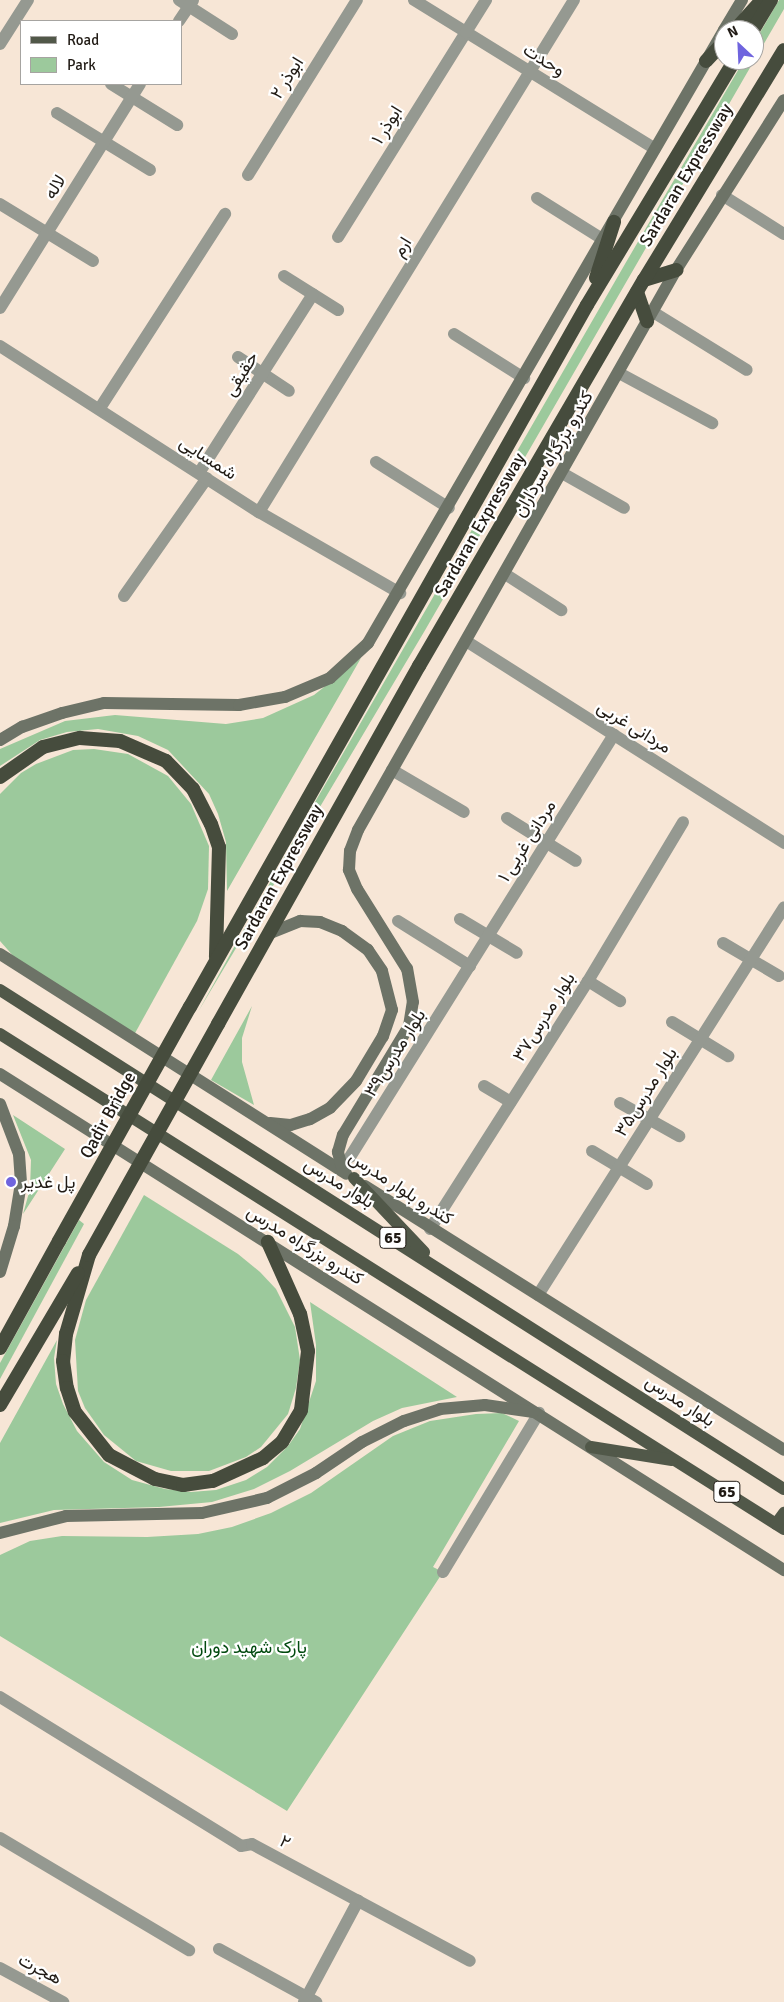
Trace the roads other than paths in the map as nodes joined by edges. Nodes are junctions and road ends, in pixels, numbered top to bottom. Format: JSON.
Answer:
{"nodes":[{"id":1,"x":28,"y":0,"type":"edge"},
{"id":2,"x":357,"y":0,"type":"edge"},
{"id":3,"x":414,"y":0,"type":"edge"},
{"id":4,"x":486,"y":0,"type":"edge"},
{"id":5,"x":574,"y":0,"type":"edge"},
{"id":6,"x":742,"y":0,"type":"edge"},
{"id":7,"x":762,"y":0,"type":"edge"},
{"id":8,"x":770,"y":0,"type":"edge"},
{"id":9,"x":187,"y":2,"type":"edge"},
{"id":10,"x":180,"y":20,"type":"edge"},
{"id":11,"x":730,"y":20,"type":"edge"},
{"id":12,"x":744,"y":20,"type":"edge"},
{"id":13,"x":759,"y":20,"type":"edge"},
{"id":14,"x":466,"y":32,"type":"junction"},
{"id":15,"x":232,"y":34,"type":"dead end"},
{"id":16,"x":0,"y":44,"type":"edge"},
{"id":17,"x":714,"y":47,"type":"edge"},
{"id":18,"x":784,"y":50,"type":"edge"},
{"id":19,"x":714,"y":53,"type":"edge"},
{"id":20,"x":706,"y":61,"type":"junction"},
{"id":21,"x":729,"y":70,"type":"edge"},
{"id":22,"x":530,"y":72,"type":"junction"},
{"id":23,"x":113,"y":85,"type":"edge"},
{"id":24,"x":139,"y":85,"type":"edge"},
{"id":25,"x":132,"y":97,"type":"junction"},
{"id":26,"x":784,"y":100,"type":"edge"},
{"id":27,"x":57,"y":113,"type":"dead end"},
{"id":28,"x":177,"y":125,"type":"dead end"},
{"id":29,"x":104,"y":142,"type":"junction"},
{"id":30,"x":655,"y":150,"type":"junction"},
{"id":31,"x":150,"y":170,"type":"dead end"},
{"id":32,"x":248,"y":175,"type":"dead end"},
{"id":33,"x":722,"y":195,"type":"junction"},
{"id":34,"x":538,"y":198,"type":"dead end"},
{"id":35,"x":0,"y":204,"type":"edge"},
{"id":36,"x":225,"y":214,"type":"dead end"},
{"id":37,"x":614,"y":222,"type":"junction"},
{"id":38,"x":47,"y":232,"type":"junction"},
{"id":39,"x":784,"y":234,"type":"edge"},
{"id":40,"x":338,"y":237,"type":"dead end"},
{"id":41,"x":604,"y":240,"type":"junction"},
{"id":42,"x":93,"y":261,"type":"dead end"},
{"id":43,"x":676,"y":270,"type":"junction"},
{"id":44,"x":284,"y":276,"type":"dead end"},
{"id":45,"x":641,"y":286,"type":"junction"},
{"id":46,"x":312,"y":294,"type":"junction"},
{"id":47,"x":587,"y":305,"type":"junction"},
{"id":48,"x":0,"y":308,"type":"edge"},
{"id":49,"x":338,"y":310,"type":"dead end"},
{"id":50,"x":650,"y":317,"type":"junction"},
{"id":51,"x":454,"y":334,"type":"dead end"},
{"id":52,"x":0,"y":346,"type":"edge"},
{"id":53,"x":238,"y":357,"type":"dead end"},
{"id":54,"x":748,"y":370,"type":"dead end"},
{"id":55,"x":262,"y":373,"type":"junction"},
{"id":56,"x":620,"y":373,"type":"junction"},
{"id":57,"x":524,"y":378,"type":"junction"},
{"id":58,"x":289,"y":391,"type":"dead end"},
{"id":59,"x":100,"y":408,"type":"junction"},
{"id":60,"x":712,"y":423,"type":"dead end"},
{"id":61,"x":376,"y":462,"type":"dead end"},
{"id":62,"x":562,"y":473,"type":"junction"},
{"id":63,"x":203,"y":475,"type":"junction"},
{"id":64,"x":449,"y":508,"type":"junction"},
{"id":65,"x":624,"y":508,"type":"dead end"},
{"id":66,"x":259,"y":512,"type":"junction"},
{"id":67,"x":505,"y":574,"type":"junction"},
{"id":68,"x":400,"y":593,"type":"junction"},
{"id":69,"x":124,"y":596,"type":"dead end"},
{"id":70,"x":561,"y":610,"type":"dead end"},
{"id":71,"x":466,"y":641,"type":"junction"},
{"id":72,"x":614,"y":735,"type":"junction"},
{"id":73,"x":0,"y":740,"type":"edge"},
{"id":74,"x":392,"y":770,"type":"junction"},
{"id":75,"x":0,"y":777,"type":"edge"},
{"id":76,"x":464,"y":812,"type":"dead end"},
{"id":77,"x":507,"y":818,"type":"dead end"},
{"id":78,"x":683,"y":822,"type":"dead end"},
{"id":79,"x":546,"y":843,"type":"junction"},
{"id":80,"x":784,"y":843,"type":"edge"},
{"id":81,"x":576,"y":861,"type":"dead end"},
{"id":82,"x":784,"y":908,"type":"edge"},
{"id":83,"x":460,"y":919,"type":"dead end"},
{"id":84,"x":398,"y":921,"type":"dead end"},
{"id":85,"x":268,"y":934,"type":"junction"},
{"id":86,"x":488,"y":936,"type":"junction"},
{"id":87,"x":723,"y":943,"type":"dead end"},
{"id":88,"x":0,"y":954,"type":"edge"},
{"id":89,"x":516,"y":954,"type":"dead end"},
{"id":90,"x":751,"y":960,"type":"junction"},
{"id":91,"x":216,"y":962,"type":"junction"},
{"id":92,"x":470,"y":966,"type":"junction"},
{"id":93,"x":779,"y":976,"type":"dead end"},
{"id":94,"x":588,"y":981,"type":"junction"},
{"id":95,"x":0,"y":990,"type":"edge"},
{"id":96,"x":620,"y":1000,"type":"dead end"},
{"id":97,"x":190,"y":1007,"type":"joint"},
{"id":98,"x":672,"y":1022,"type":"dead end"},
{"id":99,"x":0,"y":1034,"type":"edge"},
{"id":100,"x":700,"y":1039,"type":"junction"},
{"id":101,"x":728,"y":1056,"type":"dead end"},
{"id":102,"x":0,"y":1074,"type":"edge"},
{"id":103,"x":484,"y":1086,"type":"dead end"},
{"id":104,"x":511,"y":1102,"type":"junction"},
{"id":105,"x":620,"y":1102,"type":"dead end"},
{"id":106,"x":0,"y":1104,"type":"edge"},
{"id":107,"x":650,"y":1120,"type":"junction"},
{"id":108,"x":267,"y":1123,"type":"junction"},
{"id":109,"x":678,"y":1136,"type":"dead end"},
{"id":110,"x":592,"y":1151,"type":"dead end"},
{"id":111,"x":350,"y":1157,"type":"dead end"},
{"id":112,"x":619,"y":1167,"type":"junction"},
{"id":113,"x":343,"y":1171,"type":"junction"},
{"id":114,"x":354,"y":1178,"type":"junction"},
{"id":115,"x":647,"y":1184,"type":"dead end"},
{"id":116,"x":430,"y":1229,"type":"junction"},
{"id":117,"x":268,"y":1242,"type":"junction"},
{"id":118,"x":89,"y":1255,"type":"junction"},
{"id":119,"x":438,"y":1267,"type":"junction"},
{"id":120,"x":0,"y":1270,"type":"edge"},
{"id":121,"x":538,"y":1295,"type":"junction"},
{"id":122,"x":0,"y":1348,"type":"edge"},
{"id":123,"x":0,"y":1405,"type":"edge"},
{"id":124,"x":539,"y":1413,"type":"junction"},
{"id":125,"x":591,"y":1447,"type":"junction"},
{"id":126,"x":783,"y":1448,"type":"edge"},
{"id":127,"x":678,"y":1461,"type":"junction"},
{"id":128,"x":784,"y":1489,"type":"edge"},
{"id":129,"x":784,"y":1512,"type":"edge"},
{"id":130,"x":780,"y":1526,"type":"edge"},
{"id":131,"x":0,"y":1533,"type":"edge"},
{"id":132,"x":784,"y":1570,"type":"edge"},
{"id":133,"x":443,"y":1572,"type":"dead end"},
{"id":134,"x":0,"y":1697,"type":"edge"},
{"id":135,"x":0,"y":1838,"type":"edge"},
{"id":136,"x":358,"y":1901,"type":"junction"},
{"id":137,"x":219,"y":1949,"type":"dead end"},
{"id":138,"x":189,"y":1950,"type":"dead end"},
{"id":139,"x":470,"y":1961,"type":"dead end"},
{"id":140,"x":0,"y":1968,"type":"edge"},
{"id":141,"x":309,"y":2000,"type":"edge"},
{"id":142,"x":63,"y":2002,"type":"edge"}],
"edges":[{"from":1,"to":16,"type":"street"},
{"from":2,"to":32,"type":"street","name":"ابوذر ۲"},
{"from":3,"to":14,"type":"street","name":"وحدت"},
{"from":4,"to":14,"type":"street","name":"ابوذر ۱"},
{"from":5,"to":22,"type":"street","name":"ارم"},
{"from":6,"to":11,"type":"main road"},
{"from":7,"to":12,"type":"highway"},
{"from":8,"to":13,"type":"highway"},
{"from":9,"to":10,"type":"street"},
{"from":9,"to":15,"type":"street"},
{"from":14,"to":22,"type":"street","name":"وحدت"},
{"from":14,"to":40,"type":"street","name":"ابوذر ۱"},
{"from":17,"to":20,"type":"main road"},
{"from":18,"to":45,"type":"highway","name":"Sardaran Expressway"},
{"from":19,"to":20,"type":"highway"},
{"from":20,"to":30,"type":"main road"},
{"from":21,"to":47,"type":"highway","name":"Sardaran Expressway"},
{"from":22,"to":30,"type":"street","name":"وحدت"},
{"from":22,"to":66,"type":"street","name":"ارم"},
{"from":23,"to":25,"type":"street"},
{"from":24,"to":25,"type":"street","name":"لاله"},
{"from":25,"to":28,"type":"street"},
{"from":25,"to":29,"type":"street","name":"لاله"},
{"from":26,"to":33,"type":"main road","name":"کندرو بزرگراه سرداران"},
{"from":27,"to":29,"type":"street"},
{"from":29,"to":31,"type":"street"},
{"from":29,"to":38,"type":"street","name":"لاله"},
{"from":30,"to":37,"type":"main road"},
{"from":33,"to":39,"type":"street"},
{"from":33,"to":43,"type":"main road","name":"کندرو بزرگراه سرداران"},
{"from":34,"to":41,"type":"street"},
{"from":35,"to":38,"type":"street"},
{"from":36,"to":59,"type":"street"},
{"from":37,"to":41,"type":"main road"},
{"from":37,"to":47,"type":"highway"},
{"from":38,"to":42,"type":"street"},
{"from":38,"to":48,"type":"street","name":"لاله"},
{"from":41,"to":57,"type":"main road"},
{"from":43,"to":45,"type":"highway"},
{"from":43,"to":50,"type":"main road","name":"کندرو بزرگراه سرداران"},
{"from":44,"to":46,"type":"street"},
{"from":45,"to":50,"type":"highway"},
{"from":45,"to":85,"type":"highway","name":"Sardaran Expressway"},
{"from":46,"to":49,"type":"street"},
{"from":46,"to":55,"type":"street","name":"حقیقی"},
{"from":47,"to":91,"type":"highway","name":"Sardaran Expressway"},
{"from":50,"to":54,"type":"street"},
{"from":50,"to":56,"type":"main road","name":"کندرو بزرگراه سرداران"},
{"from":51,"to":57,"type":"street"},
{"from":52,"to":59,"type":"street","name":"شمسایی"},
{"from":53,"to":55,"type":"street"},
{"from":55,"to":58,"type":"street"},
{"from":55,"to":63,"type":"street","name":"حقیقی"},
{"from":56,"to":60,"type":"street"},
{"from":56,"to":62,"type":"main road","name":"کندرو بزرگراه سرداران"},
{"from":57,"to":64,"type":"main road"},
{"from":59,"to":63,"type":"street","name":"شمسایی"},
{"from":61,"to":64,"type":"street"},
{"from":62,"to":65,"type":"street"},
{"from":62,"to":67,"type":"main road","name":"کندرو بزرگراه سرداران"},
{"from":63,"to":66,"type":"street","name":"شمسایی"},
{"from":63,"to":69,"type":"street","name":"حقیقی"},
{"from":64,"to":68,"type":"main road"},
{"from":66,"to":68,"type":"street","name":"شمسایی"},
{"from":67,"to":70,"type":"street"},
{"from":67,"to":71,"type":"main road","name":"کندرو بزرگراه سرداران"},
{"from":68,"to":73,"type":"main road"},
{"from":71,"to":72,"type":"street","name":"مردانی غربی"},
{"from":71,"to":74,"type":"main road","name":"کندرو بزرگراه سرداران"},
{"from":72,"to":79,"type":"street","name":"مردانی غربی ۱"},
{"from":72,"to":80,"type":"street","name":"مردانی غربی"},
{"from":74,"to":76,"type":"street"},
{"from":74,"to":113,"type":"main road","name":"کندرو بزرگراه سرداران"},
{"from":75,"to":91,"type":"highway"},
{"from":77,"to":79,"type":"street"},
{"from":78,"to":94,"type":"street","name":"بلوار مدرس۳۷"},
{"from":79,"to":81,"type":"street"},
{"from":79,"to":86,"type":"street","name":"مردانی غربی ۱"},
{"from":82,"to":90,"type":"street","name":"بلوار مدرس۳۵"},
{"from":83,"to":86,"type":"street"},
{"from":84,"to":92,"type":"street"},
{"from":85,"to":108,"type":"main road"},
{"from":85,"to":118,"type":"highway","name":"Sardaran Expressway","bridge":true},
{"from":86,"to":89,"type":"street"},
{"from":86,"to":92,"type":"street","name":"مردانی غربی ۱"},
{"from":87,"to":90,"type":"street"},
{"from":88,"to":108,"type":"main road","name":"کندرو بلوار مدرس"},
{"from":90,"to":93,"type":"street"},
{"from":90,"to":100,"type":"street","name":"بلوار مدرس۳۵"},
{"from":91,"to":97,"type":"highway","name":"Sardaran Expressway"},
{"from":92,"to":111,"type":"street","name":"بلوار مدرس۳۹"},
{"from":94,"to":96,"type":"street"},
{"from":94,"to":104,"type":"street","name":"بلوار مدرس۳۷"},
{"from":95,"to":119,"type":"main road","name":"بلوار مدرس","number":"65"},
{"from":97,"to":122,"type":"highway","name":"Qadir Bridge","bridge":true},
{"from":98,"to":100,"type":"street"},
{"from":99,"to":127,"type":"main road","number":"65"},
{"from":100,"to":101,"type":"street"},
{"from":100,"to":107,"type":"street","name":"بلوار مدرس۳۵"},
{"from":102,"to":117,"type":"main road","name":"کندرو بزرگراه مدرس"},
{"from":103,"to":104,"type":"street"},
{"from":104,"to":116,"type":"street","name":"بلوار مدرس۳۷"},
{"from":105,"to":107,"type":"street"},
{"from":106,"to":120,"type":"main road"},
{"from":107,"to":109,"type":"street"},
{"from":107,"to":112,"type":"street","name":"بلوار مدرس۳۵"},
{"from":108,"to":113,"type":"main road","name":"کندرو بلوار مدرس"},
{"from":110,"to":112,"type":"street"},
{"from":112,"to":115,"type":"street"},
{"from":112,"to":121,"type":"street","name":"بلوار مدرس۳۵"},
{"from":113,"to":114,"type":"main road","name":"کندرو بلوار مدرس"},
{"from":114,"to":116,"type":"main road","name":"کندرو بلوار مدرس"},
{"from":114,"to":119,"type":"main road"},
{"from":116,"to":121,"type":"main road","name":"کندرو بلوار مدرس"},
{"from":117,"to":118,"type":"highway"},
{"from":117,"to":124,"type":"main road","name":"کندرو بزرگراه مدرس"},
{"from":118,"to":123,"type":"highway"},
{"from":119,"to":128,"type":"main road","name":"بلوار مدرس","number":"65"},
{"from":121,"to":126,"type":"main road","name":"کندرو بلوار مدرس"},
{"from":124,"to":125,"type":"main road","name":"کندرو بزرگراه مدرس"},
{"from":124,"to":131,"type":"main road"},
{"from":124,"to":133,"type":"street"},
{"from":125,"to":127,"type":"main road"},
{"from":125,"to":132,"type":"main road"},
{"from":127,"to":130,"type":"main road","number":"65"},
{"from":129,"to":130,"type":"main road"},
{"from":134,"to":136,"type":"street","name":"۲"},
{"from":135,"to":138,"type":"street"},
{"from":136,"to":139,"type":"street","name":"۲"},
{"from":136,"to":141,"type":"street"},
{"from":137,"to":141,"type":"street"},
{"from":140,"to":142,"type":"street","name":"هجرت"}]}
